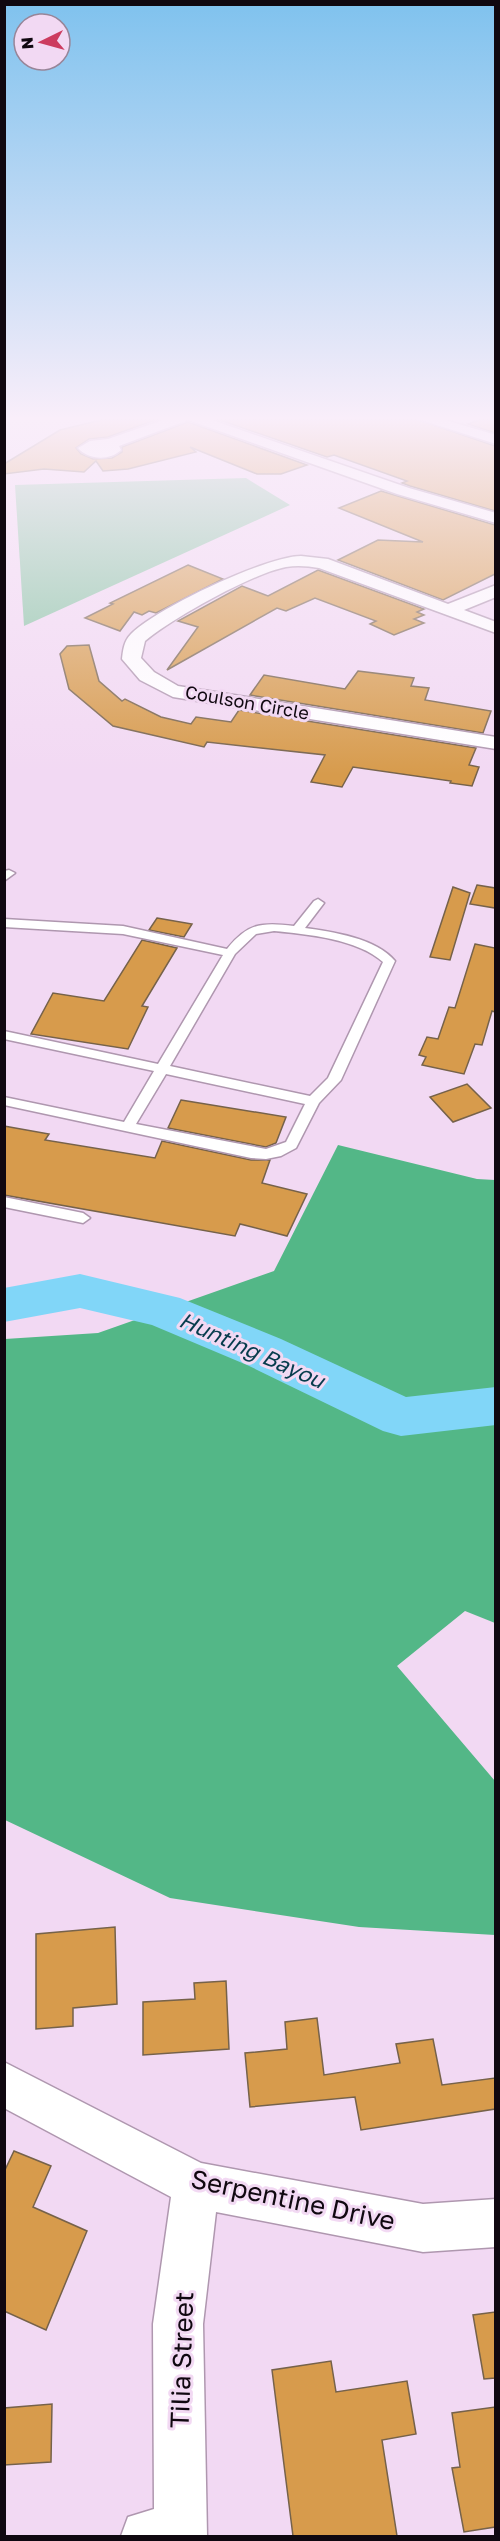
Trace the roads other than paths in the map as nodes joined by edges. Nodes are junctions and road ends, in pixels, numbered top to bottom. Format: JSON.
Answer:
{"nodes":[{"id":1,"x":495,"y":590,"type":"edge"},
{"id":2,"x":449,"y":610,"type":"junction"},
{"id":3,"x":495,"y":628,"type":"edge"},
{"id":4,"x":495,"y":743,"type":"edge"},
{"id":5,"x":318,"y":903,"type":"dead end"},
{"id":6,"x":4,"y":922,"type":"edge"},
{"id":7,"x":297,"y":930,"type":"junction"},
{"id":8,"x":230,"y":953,"type":"junction"},
{"id":9,"x":4,"y":1035,"type":"edge"},
{"id":10,"x":162,"y":1069,"type":"junction"},
{"id":11,"x":4,"y":1101,"type":"edge"},
{"id":12,"x":313,"y":1101,"type":"junction"},
{"id":13,"x":128,"y":1127,"type":"junction"},
{"id":14,"x":4,"y":1202,"type":"edge"},
{"id":15,"x":83,"y":1218,"type":"dead end"},
{"id":16,"x":4,"y":2084,"type":"edge"},
{"id":17,"x":196,"y":2185,"type":"junction"},
{"id":18,"x":495,"y":2223,"type":"edge"},
{"id":19,"x":170,"y":2535,"type":"edge"}],
"edges":[{"from":1,"to":2,"type":"street"},
{"from":2,"to":3,"type":"street","name":"Coulson Circle"},
{"from":2,"to":4,"type":"street","name":"Coulson Circle"},
{"from":5,"to":7,"type":"lane"},
{"from":6,"to":8,"type":"lane"},
{"from":7,"to":8,"type":"lane"},
{"from":7,"to":12,"type":"lane"},
{"from":8,"to":10,"type":"lane"},
{"from":9,"to":10,"type":"lane"},
{"from":10,"to":12,"type":"lane"},
{"from":10,"to":13,"type":"lane"},
{"from":11,"to":13,"type":"lane"},
{"from":12,"to":13,"type":"lane"},
{"from":14,"to":15,"type":"lane"},
{"from":16,"to":17,"type":"street","name":"Serpentine Drive"},
{"from":17,"to":18,"type":"street","name":"Serpentine Drive"},
{"from":17,"to":19,"type":"street","name":"Tilia Street"}]}
